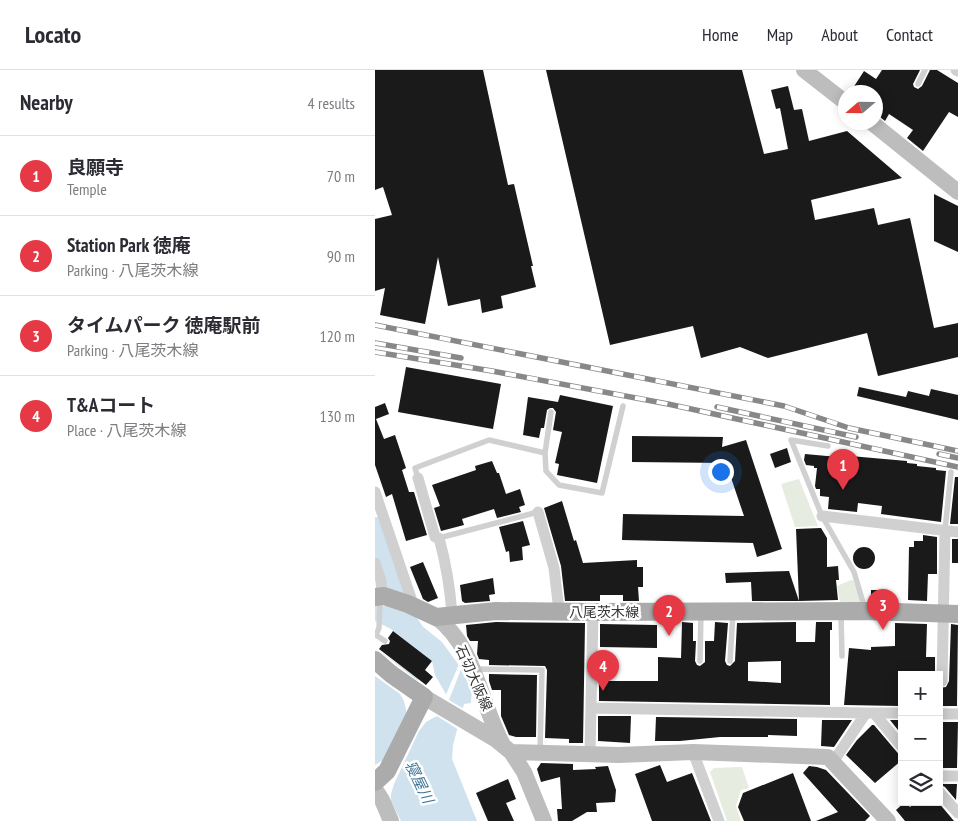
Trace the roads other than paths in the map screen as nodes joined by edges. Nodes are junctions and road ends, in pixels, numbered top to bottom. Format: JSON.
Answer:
{"nodes":[{"id":1,"x":803,"y":70,"type":"edge"},
{"id":2,"x":925,"y":70,"type":"edge"},
{"id":3,"x":917,"y":84,"type":"dead end"},
{"id":4,"x":838,"y":97,"type":"edge"},
{"id":5,"x":881,"y":130,"type":"edge"},
{"id":6,"x":958,"y":192,"type":"edge"},
{"id":7,"x":623,"y":406,"type":"dead end"},
{"id":8,"x":551,"y":412,"type":"dead end"},
{"id":9,"x":828,"y":446,"type":"dead end"},
{"id":10,"x":545,"y":453,"type":"junction"},
{"id":11,"x":951,"y":472,"type":"dead end"},
{"id":12,"x":418,"y":478,"type":"joint"},
{"id":13,"x":375,"y":492,"type":"edge"},
{"id":14,"x":538,"y":512,"type":"joint"},
{"id":15,"x":823,"y":516,"type":"junction"},
{"id":16,"x":945,"y":530,"type":"junction"},
{"id":17,"x":958,"y":532,"type":"edge"},
{"id":18,"x":439,"y":538,"type":"junction"},
{"id":19,"x":375,"y":563,"type":"edge"},
{"id":20,"x":380,"y":598,"type":"edge"},
{"id":21,"x":411,"y":606,"type":"junction"},
{"id":22,"x":559,"y":611,"type":"junction"},
{"id":23,"x":733,"y":611,"type":"junction"},
{"id":24,"x":865,"y":611,"type":"junction"},
{"id":25,"x":593,"y":612,"type":"junction"},
{"id":26,"x":701,"y":612,"type":"junction"},
{"id":27,"x":841,"y":612,"type":"junction"},
{"id":28,"x":951,"y":614,"type":"edge"},
{"id":29,"x":444,"y":616,"type":"junction"},
{"id":30,"x":385,"y":641,"type":"dead end"},
{"id":31,"x":842,"y":656,"type":"dead end"},
{"id":32,"x":375,"y":660,"type":"edge"},
{"id":33,"x":700,"y":661,"type":"dead end"},
{"id":34,"x":730,"y":661,"type":"dead end"},
{"id":35,"x":473,"y":669,"type":"junction"},
{"id":36,"x":943,"y":674,"type":"edge"},
{"id":37,"x":418,"y":698,"type":"junction"},
{"id":38,"x":591,"y":708,"type":"junction"},
{"id":39,"x":870,"y":713,"type":"junction"},
{"id":40,"x":898,"y":713,"type":"edge"},
{"id":41,"x":943,"y":714,"type":"edge"},
{"id":42,"x":958,"y":714,"type":"edge"},
{"id":43,"x":898,"y":743,"type":"edge"},
{"id":44,"x":507,"y":748,"type":"junction"},
{"id":45,"x":540,"y":752,"type":"junction"},
{"id":46,"x":693,"y":752,"type":"junction"},
{"id":47,"x":590,"y":754,"type":"junction"},
{"id":48,"x":833,"y":762,"type":"junction"},
{"id":49,"x":943,"y":776,"type":"edge"},
{"id":50,"x":958,"y":776,"type":"edge"},
{"id":51,"x":375,"y":782,"type":"edge"},
{"id":52,"x":375,"y":789,"type":"edge"},
{"id":53,"x":943,"y":797,"type":"edge"},
{"id":54,"x":958,"y":814,"type":"edge"},
{"id":55,"x":391,"y":821,"type":"edge"},
{"id":56,"x":544,"y":821,"type":"edge"},
{"id":57,"x":719,"y":821,"type":"edge"},
{"id":58,"x":888,"y":821,"type":"edge"}],
"edges":[{"from":1,"to":4,"type":"street"},
{"from":2,"to":3,"type":"lane"},
{"from":5,"to":6,"type":"street"},
{"from":7,"to":10,"type":"lane"},
{"from":8,"to":10,"type":"lane"},
{"from":9,"to":15,"type":"lane"},
{"from":10,"to":12,"type":"lane"},
{"from":11,"to":16,"type":"lane"},
{"from":12,"to":18,"type":"street"},
{"from":13,"to":21,"type":"street"},
{"from":14,"to":18,"type":"lane"},
{"from":14,"to":22,"type":"street"},
{"from":15,"to":16,"type":"street"},
{"from":15,"to":24,"type":"lane"},
{"from":16,"to":17,"type":"street"},
{"from":16,"to":28,"type":"street"},
{"from":18,"to":29,"type":"street"},
{"from":19,"to":20,"type":"street"},
{"from":20,"to":21,"type":"main road","name":"八尾茨木線"},
{"from":20,"to":30,"type":"lane"},
{"from":21,"to":29,"type":"main road","name":"八尾茨木線"},
{"from":22,"to":25,"type":"main road","name":"八尾茨木線"},
{"from":22,"to":29,"type":"main road","name":"八尾茨木線"},
{"from":23,"to":26,"type":"main road","name":"八尾茨木線"},
{"from":23,"to":27,"type":"main road","name":"八尾茨木線"},
{"from":23,"to":34,"type":"lane"},
{"from":24,"to":27,"type":"main road","name":"八尾茨木線"},
{"from":24,"to":28,"type":"main road","name":"八尾茨木線"},
{"from":25,"to":26,"type":"main road","name":"八尾茨木線"},
{"from":25,"to":38,"type":"street"},
{"from":26,"to":33,"type":"lane"},
{"from":27,"to":31,"type":"lane"},
{"from":28,"to":36,"type":"street"},
{"from":29,"to":35,"type":"street","name":"石切大阪線"},
{"from":32,"to":37,"type":"main road"},
{"from":35,"to":44,"type":"street","name":"石切大阪線"},
{"from":35,"to":45,"type":"lane"},
{"from":37,"to":44,"type":"street","name":"石切大阪線"},
{"from":37,"to":51,"type":"main road"},
{"from":38,"to":39,"type":"street"},
{"from":38,"to":47,"type":"street"},
{"from":39,"to":40,"type":"street"},
{"from":39,"to":43,"type":"street"},
{"from":39,"to":48,"type":"street"},
{"from":41,"to":42,"type":"street"},
{"from":44,"to":45,"type":"street"},
{"from":44,"to":56,"type":"street","name":"石切大阪線"},
{"from":45,"to":47,"type":"street"},
{"from":46,"to":47,"type":"street"},
{"from":46,"to":48,"type":"street"},
{"from":46,"to":57,"type":"street"},
{"from":48,"to":58,"type":"street"},
{"from":49,"to":50,"type":"street"},
{"from":52,"to":55,"type":"street"},
{"from":53,"to":54,"type":"street"}]}
